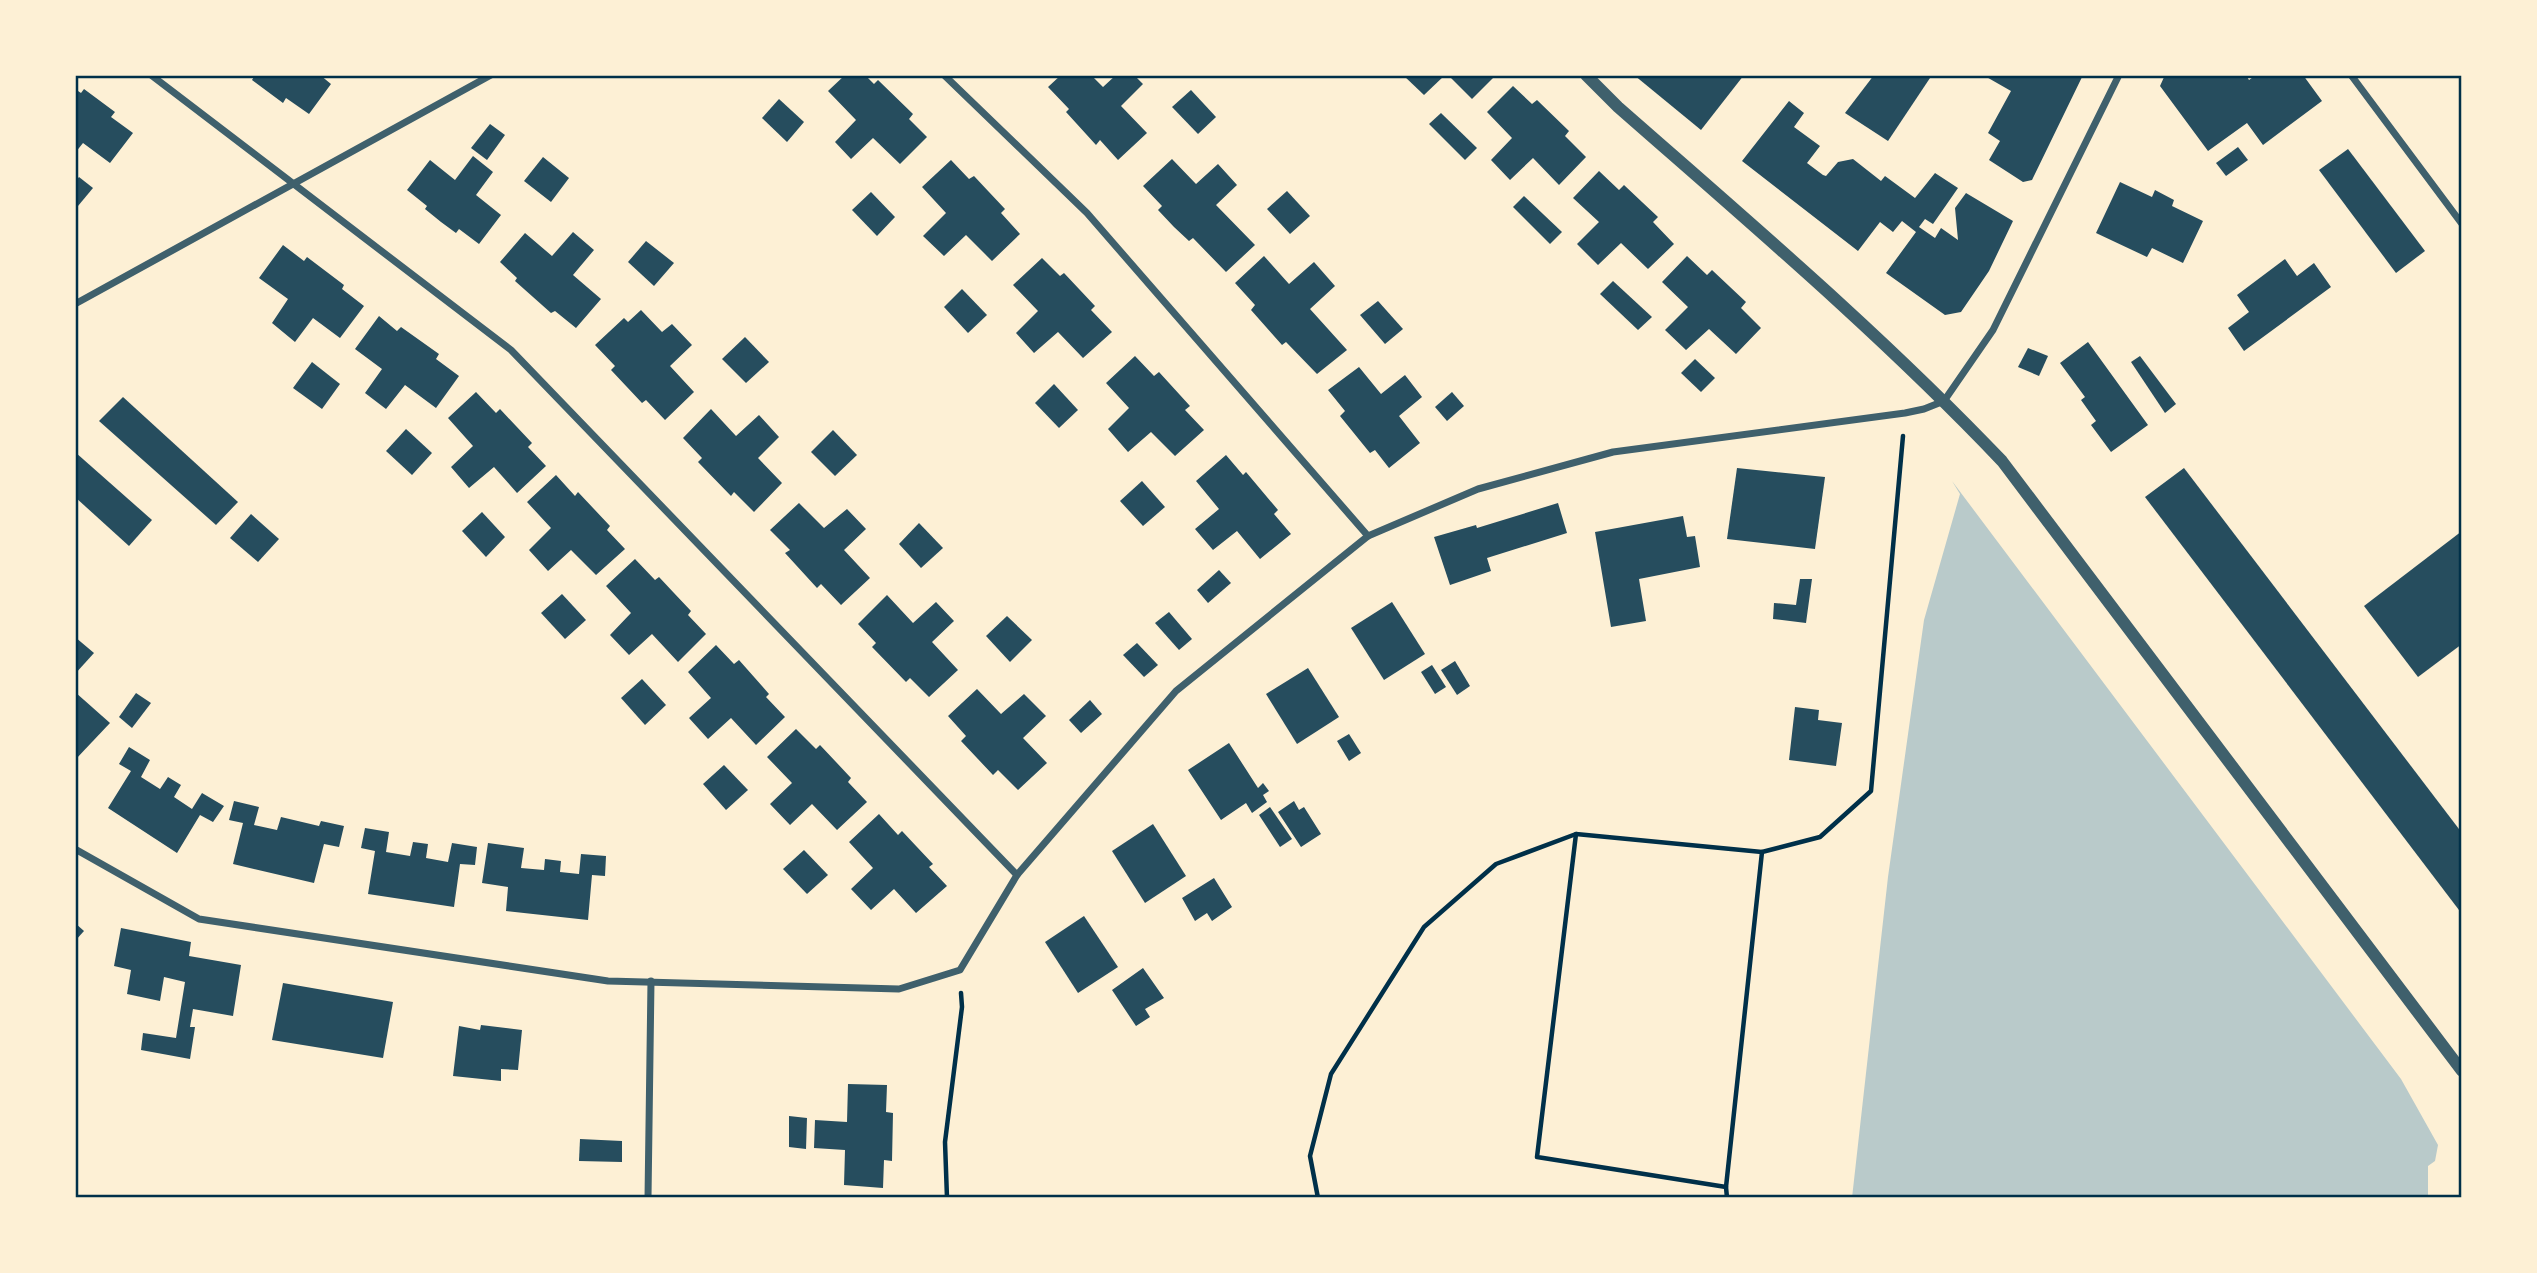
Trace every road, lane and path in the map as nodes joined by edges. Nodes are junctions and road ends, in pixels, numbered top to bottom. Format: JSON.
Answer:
{"nodes":[{"id":1,"x":151,"y":75,"type":"edge"},
{"id":2,"x":491,"y":75,"type":"edge"},
{"id":3,"x":944,"y":75,"type":"edge"},
{"id":4,"x":1586,"y":75,"type":"edge"},
{"id":5,"x":2119,"y":75,"type":"edge"},
{"id":6,"x":2351,"y":75,"type":"edge"},
{"id":7,"x":294,"y":182,"type":"junction"},
{"id":8,"x":2462,"y":224,"type":"edge"},
{"id":9,"x":75,"y":303,"type":"edge"},
{"id":10,"x":1944,"y":401,"type":"junction"},
{"id":11,"x":1905,"y":413,"type":"junction"},
{"id":12,"x":1368,"y":536,"type":"junction"},
{"id":13,"x":1576,"y":834,"type":"junction"},
{"id":14,"x":75,"y":849,"type":"edge"},
{"id":15,"x":1762,"y":852,"type":"junction"},
{"id":16,"x":1017,"y":875,"type":"junction"},
{"id":17,"x":960,"y":971,"type":"junction"},
{"id":18,"x":651,"y":981,"type":"junction"},
{"id":19,"x":2462,"y":1071,"type":"edge"},
{"id":20,"x":1726,"y":1188,"type":"junction"},
{"id":21,"x":648,"y":1198,"type":"edge"},
{"id":22,"x":947,"y":1198,"type":"edge"},
{"id":23,"x":1318,"y":1198,"type":"edge"},
{"id":24,"x":1727,"y":1198,"type":"edge"}],
"edges":[{"from":1,"to":7,"type":"street"},
{"from":2,"to":7,"type":"street"},
{"from":3,"to":12,"type":"street"},
{"from":4,"to":10,"type":"street"},
{"from":5,"to":10,"type":"street"},
{"from":6,"to":8,"type":"street"},
{"from":7,"to":9,"type":"street"},
{"from":7,"to":16,"type":"street"},
{"from":10,"to":11,"type":"street"},
{"from":10,"to":19,"type":"street"},
{"from":11,"to":12,"type":"street"},
{"from":11,"to":15,"type":"path"},
{"from":12,"to":16,"type":"street"},
{"from":13,"to":15,"type":"path"},
{"from":13,"to":20,"type":"path"},
{"from":13,"to":23,"type":"path"},
{"from":14,"to":18,"type":"street"},
{"from":15,"to":20,"type":"path"},
{"from":16,"to":17,"type":"street"},
{"from":17,"to":18,"type":"street"},
{"from":17,"to":22,"type":"path"},
{"from":18,"to":21,"type":"street"},
{"from":20,"to":24,"type":"path"}]}
